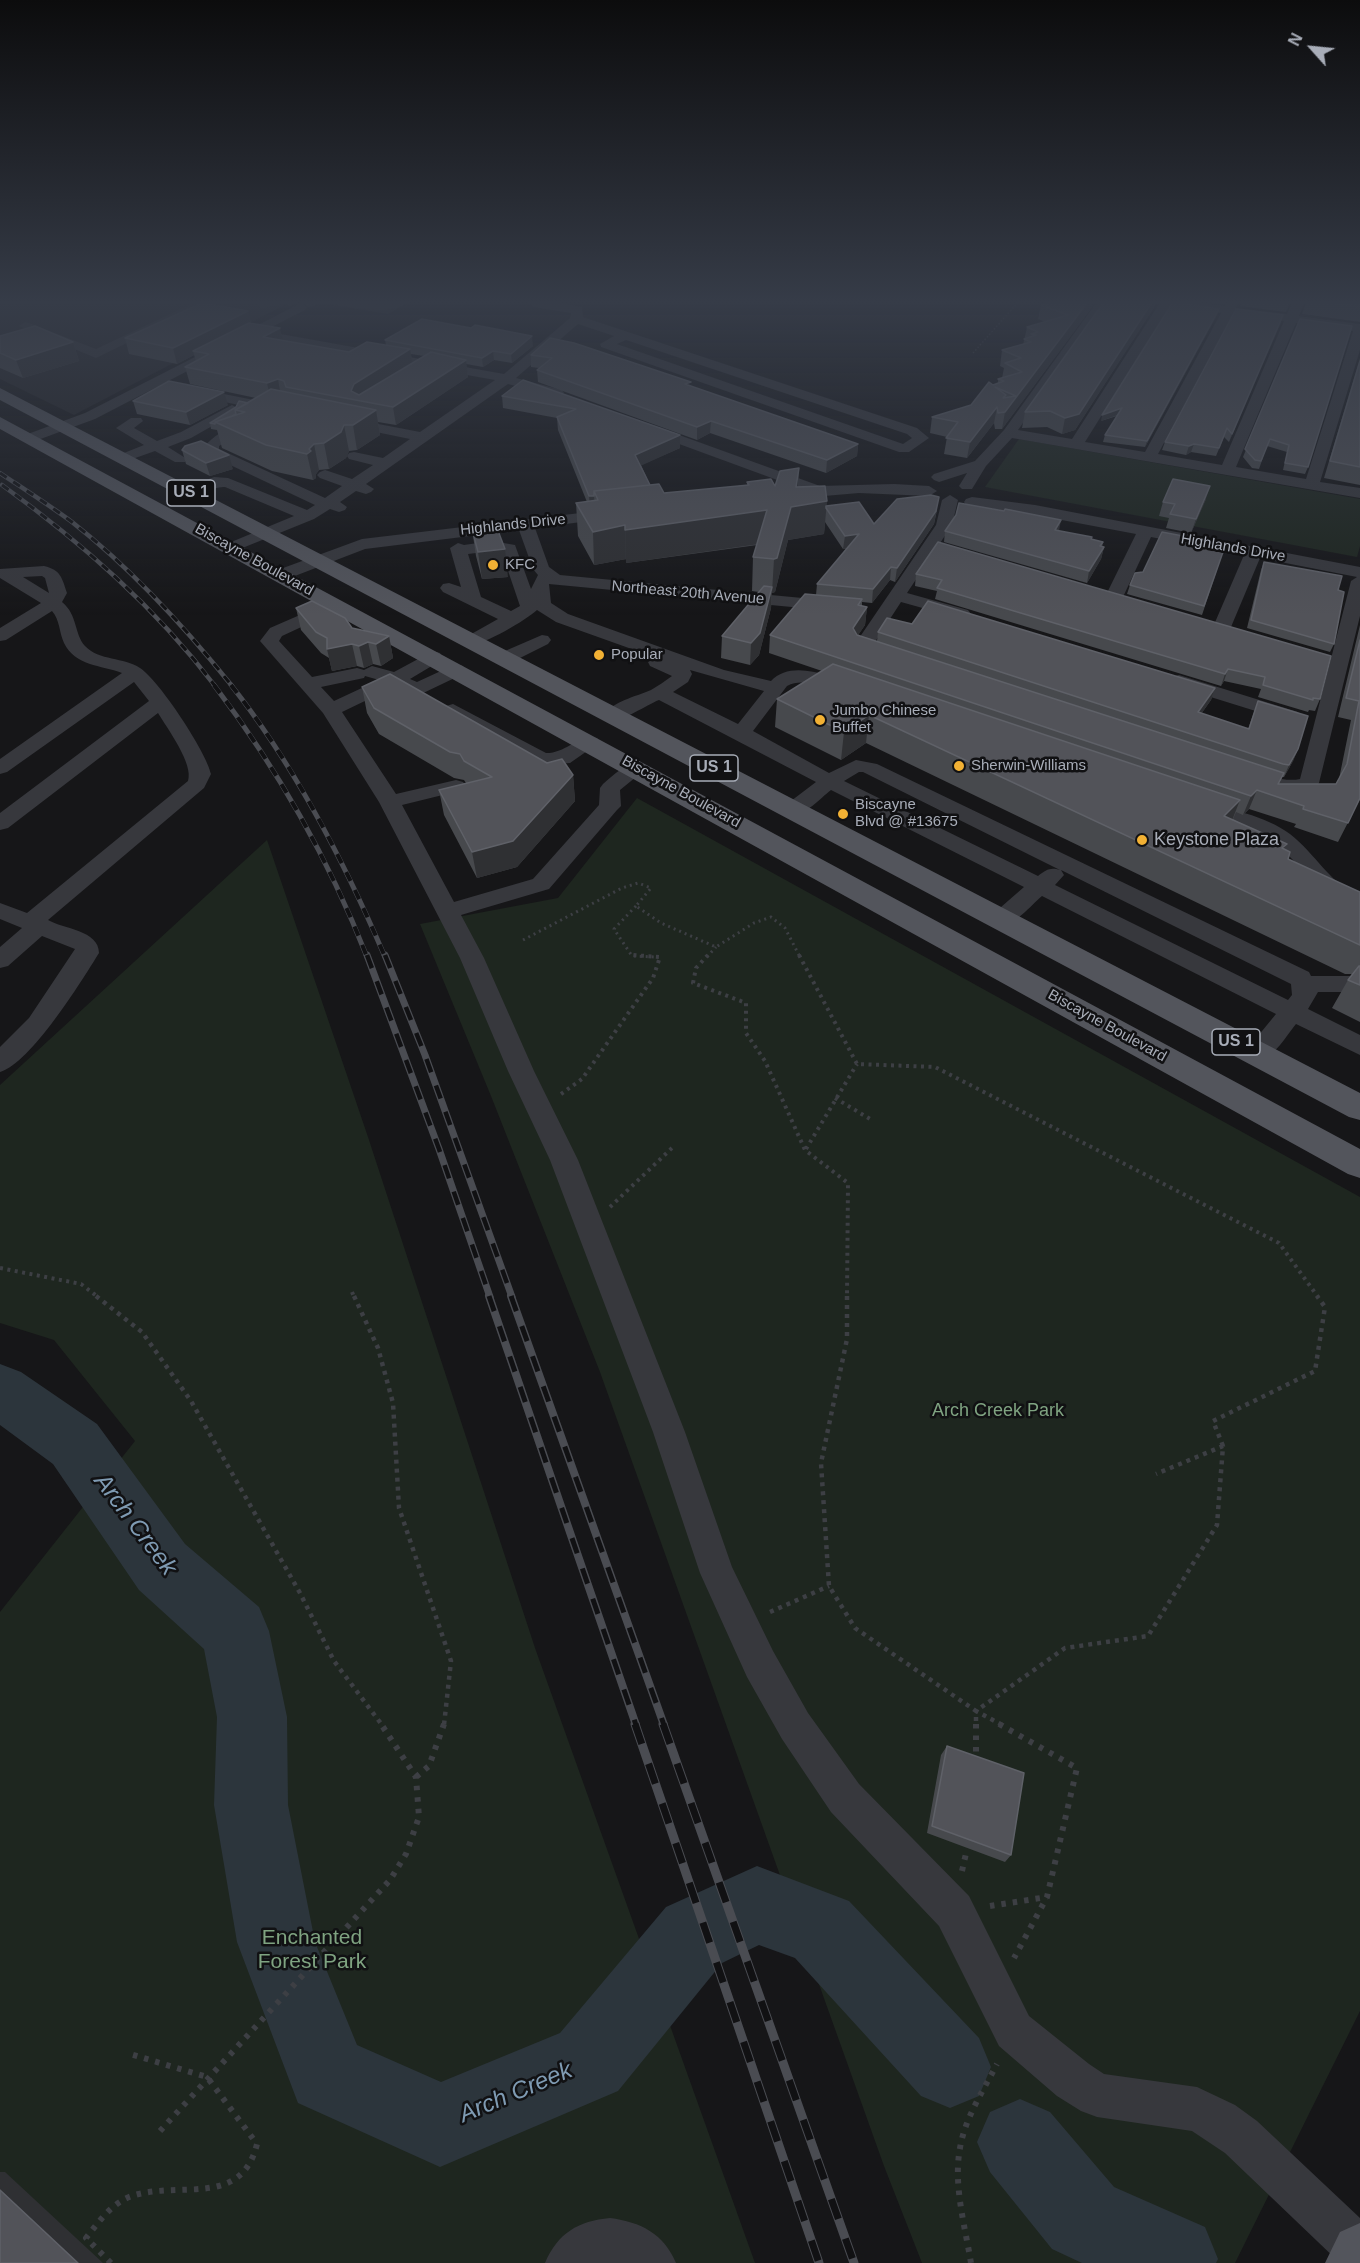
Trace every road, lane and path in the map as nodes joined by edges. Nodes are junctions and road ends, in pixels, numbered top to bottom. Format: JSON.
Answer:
{"nodes":[{"id":1,"x":23,"y":405,"type":"edge"},
{"id":2,"x":111,"y":405,"type":"edge"},
{"id":3,"x":261,"y":405,"type":"edge"},
{"id":4,"x":279,"y":405,"type":"edge"},
{"id":5,"x":467,"y":405,"type":"edge"},
{"id":6,"x":778,"y":405,"type":"edge"},
{"id":7,"x":832,"y":405,"type":"edge"},
{"id":8,"x":1029,"y":405,"type":"edge"},
{"id":9,"x":1101,"y":405,"type":"edge"},
{"id":10,"x":1178,"y":405,"type":"edge"},
{"id":11,"x":1255,"y":405,"type":"edge"},
{"id":12,"x":1337,"y":405,"type":"edge"},
{"id":13,"x":273,"y":408,"type":"junction"},
{"id":14,"x":231,"y":409,"type":"edge"},
{"id":15,"x":296,"y":412,"type":"edge"},
{"id":16,"x":330,"y":419,"type":"edge"},
{"id":17,"x":0,"y":422,"type":"edge"},
{"id":18,"x":136,"y":422,"type":"dead end"},
{"id":19,"x":635,"y":423,"type":"edge"},
{"id":20,"x":65,"y":426,"type":"junction"},
{"id":21,"x":1009,"y":433,"type":"junction"},
{"id":22,"x":30,"y":438,"type":"junction"},
{"id":23,"x":419,"y":438,"type":"junction"},
{"id":24,"x":436,"y":443,"type":"dead end"},
{"id":25,"x":1076,"y":444,"type":"junction"},
{"id":26,"x":156,"y":446,"type":"junction"},
{"id":27,"x":354,"y":456,"type":"dead end"},
{"id":28,"x":1150,"y":456,"type":"junction"},
{"id":29,"x":124,"y":458,"type":"junction"},
{"id":30,"x":180,"y":459,"type":"dead end"},
{"id":31,"x":391,"y":459,"type":"junction"},
{"id":32,"x":412,"y":460,"type":"dead end"},
{"id":33,"x":980,"y":464,"type":"junction"},
{"id":34,"x":1228,"y":469,"type":"junction"},
{"id":35,"x":325,"y":476,"type":"dead end"},
{"id":36,"x":931,"y":482,"type":"junction"},
{"id":37,"x":1312,"y":484,"type":"junction"},
{"id":38,"x":353,"y":486,"type":"junction"},
{"id":39,"x":371,"y":490,"type":"dead end"},
{"id":40,"x":819,"y":491,"type":"junction"},
{"id":41,"x":189,"y":492,"type":"junction"},
{"id":42,"x":1360,"y":493,"type":"edge"},
{"id":43,"x":772,"y":496,"type":"edge"},
{"id":44,"x":970,"y":496,"type":"junction"},
{"id":45,"x":950,"y":500,"type":"junction"},
{"id":46,"x":327,"y":503,"type":"junction"},
{"id":47,"x":345,"y":508,"type":"dead end"},
{"id":48,"x":632,"y":512,"type":"edge"},
{"id":49,"x":308,"y":516,"type":"junction"},
{"id":50,"x":525,"y":524,"type":"junction"},
{"id":51,"x":944,"y":525,"type":"junction"},
{"id":52,"x":1145,"y":532,"type":"junction"},
{"id":53,"x":268,"y":533,"type":"junction"},
{"id":54,"x":230,"y":548,"type":"junction"},
{"id":55,"x":1254,"y":552,"type":"junction"},
{"id":56,"x":317,"y":559,"type":"junction"},
{"id":57,"x":1360,"y":572,"type":"edge"},
{"id":58,"x":280,"y":575,"type":"junction"},
{"id":59,"x":549,"y":575,"type":"junction"},
{"id":60,"x":8,"y":580,"type":"edge"},
{"id":61,"x":1360,"y":581,"type":"edge"},
{"id":62,"x":449,"y":588,"type":"dead end"},
{"id":63,"x":897,"y":595,"type":"junction"},
{"id":64,"x":474,"y":599,"type":"junction"},
{"id":65,"x":53,"y":603,"type":"junction"},
{"id":66,"x":1136,"y":603,"type":"edge"},
{"id":67,"x":336,"y":604,"type":"junction"},
{"id":68,"x":850,"y":608,"type":"edge"},
{"id":69,"x":513,"y":619,"type":"junction"},
{"id":70,"x":983,"y":621,"type":"edge"},
{"id":71,"x":1200,"y":621,"type":"edge"},
{"id":72,"x":1222,"y":627,"type":"junction"},
{"id":73,"x":1243,"y":634,"type":"edge"},
{"id":74,"x":0,"y":636,"type":"edge"},
{"id":75,"x":472,"y":641,"type":"junction"},
{"id":76,"x":1319,"y":656,"type":"edge"},
{"id":77,"x":432,"y":657,"type":"junction"},
{"id":78,"x":505,"y":658,"type":"junction"},
{"id":79,"x":906,"y":662,"type":"edge"},
{"id":80,"x":1340,"y":663,"type":"junction"},
{"id":81,"x":456,"y":670,"type":"junction"},
{"id":82,"x":135,"y":673,"type":"junction"},
{"id":83,"x":1165,"y":677,"type":"edge"},
{"id":84,"x":396,"y":679,"type":"junction"},
{"id":85,"x":307,"y":684,"type":"junction"},
{"id":86,"x":776,"y":688,"type":"junction"},
{"id":87,"x":416,"y":690,"type":"junction"},
{"id":88,"x":660,"y":693,"type":"junction"},
{"id":89,"x":860,"y":693,"type":"edge"},
{"id":90,"x":160,"y":702,"type":"junction"},
{"id":91,"x":331,"y":710,"type":"junction"},
{"id":92,"x":613,"y":716,"type":"junction"},
{"id":93,"x":1324,"y":726,"type":"junction"},
{"id":94,"x":741,"y":733,"type":"junction"},
{"id":95,"x":584,"y":739,"type":"junction"},
{"id":96,"x":0,"y":768,"type":"edge"},
{"id":97,"x":637,"y":768,"type":"junction"},
{"id":98,"x":1252,"y":776,"type":"edge"},
{"id":99,"x":831,"y":782,"type":"junction"},
{"id":100,"x":456,"y":786,"type":"edge"},
{"id":101,"x":1174,"y":799,"type":"edge"},
{"id":102,"x":390,"y":802,"type":"junction"},
{"id":103,"x":794,"y":809,"type":"junction"},
{"id":104,"x":0,"y":823,"type":"edge"},
{"id":105,"x":1066,"y":863,"type":"junction"},
{"id":106,"x":1040,"y":885,"type":"junction"},
{"id":107,"x":1360,"y":905,"type":"edge"},
{"id":108,"x":636,"y":906,"type":"junction"},
{"id":109,"x":0,"y":911,"type":"edge"},
{"id":110,"x":448,"y":911,"type":"junction"},
{"id":111,"x":1001,"y":919,"type":"junction"},
{"id":112,"x":36,"y":924,"type":"junction"},
{"id":113,"x":523,"y":940,"type":"dead end"},
{"id":114,"x":716,"y":947,"type":"junction"},
{"id":115,"x":968,"y":950,"type":"junction"},
{"id":116,"x":0,"y":960,"type":"edge"},
{"id":117,"x":1306,"y":984,"type":"junction"},
{"id":118,"x":1360,"y":984,"type":"edge"},
{"id":119,"x":1292,"y":1012,"type":"junction"},
{"id":120,"x":1360,"y":1047,"type":"edge"},
{"id":121,"x":1257,"y":1053,"type":"junction"},
{"id":122,"x":0,"y":1063,"type":"edge"},
{"id":123,"x":857,"y":1064,"type":"junction"},
{"id":124,"x":835,"y":1098,"type":"junction"},
{"id":125,"x":1360,"y":1108,"type":"edge"},
{"id":126,"x":539,"y":1109,"type":"junction"},
{"id":127,"x":870,"y":1119,"type":"dead end"},
{"id":128,"x":673,"y":1147,"type":"dead end"},
{"id":129,"x":805,"y":1150,"type":"junction"},
{"id":130,"x":1360,"y":1165,"type":"edge"},
{"id":131,"x":590,"y":1227,"type":"junction"},
{"id":132,"x":0,"y":1268,"type":"edge"},
{"id":133,"x":352,"y":1292,"type":"dead end"},
{"id":134,"x":1224,"y":1446,"type":"junction"},
{"id":135,"x":1156,"y":1474,"type":"dead end"},
{"id":136,"x":829,"y":1586,"type":"junction"},
{"id":137,"x":733,"y":1608,"type":"junction"},
{"id":138,"x":976,"y":1711,"type":"junction"},
{"id":139,"x":976,"y":1767,"type":"edge"},
{"id":140,"x":416,"y":1777,"type":"junction"},
{"id":141,"x":1005,"y":2012,"type":"junction"},
{"id":142,"x":130,"y":2054,"type":"dead end"},
{"id":143,"x":207,"y":2077,"type":"junction"},
{"id":144,"x":160,"y":2131,"type":"dead end"},
{"id":145,"x":86,"y":2238,"type":"joint"},
{"id":146,"x":1360,"y":2251,"type":"edge"},
{"id":147,"x":111,"y":2263,"type":"edge"},
{"id":148,"x":569,"y":2263,"type":"edge"},
{"id":149,"x":652,"y":2263,"type":"edge"},
{"id":150,"x":971,"y":2263,"type":"edge"},
{"id":151,"x":1354,"y":2263,"type":"edge"}],
"edges":[{"from":1,"to":20,"type":"main road","name":"Biscayne Boulevard","number":"US 1"},
{"from":2,"to":20,"type":"street"},
{"from":3,"to":13,"type":"street"},
{"from":4,"to":13,"type":"street"},
{"from":5,"to":23,"type":"street"},
{"from":6,"to":7,"type":"street"},
{"from":8,"to":21,"type":"street"},
{"from":9,"to":25,"type":"street"},
{"from":10,"to":28,"type":"street"},
{"from":11,"to":34,"type":"street"},
{"from":12,"to":37,"type":"street"},
{"from":13,"to":15,"type":"street"},
{"from":13,"to":46,"type":"street"},
{"from":14,"to":26,"type":"street"},
{"from":16,"to":23,"type":"street"},
{"from":17,"to":22,"type":"main road","name":"Biscayne Boulevard","number":"US 1"},
{"from":18,"to":26,"type":"street"},
{"from":19,"to":40,"type":"street"},
{"from":20,"to":22,"type":"street"},
{"from":20,"to":29,"type":"main road","name":"Biscayne Boulevard","number":"US 1"},
{"from":21,"to":25,"type":"street"},
{"from":21,"to":33,"type":"street"},
{"from":22,"to":54,"type":"main road","name":"Biscayne Boulevard","number":"US 1"},
{"from":23,"to":24,"type":"street"},
{"from":23,"to":31,"type":"street"},
{"from":25,"to":28,"type":"street"},
{"from":26,"to":29,"type":"street"},
{"from":26,"to":30,"type":"street"},
{"from":27,"to":31,"type":"street"},
{"from":28,"to":34,"type":"street"},
{"from":29,"to":41,"type":"main road","name":"Biscayne Boulevard","number":"US 1"},
{"from":31,"to":32,"type":"street"},
{"from":31,"to":38,"type":"street"},
{"from":33,"to":36,"type":"street"},
{"from":33,"to":44,"type":"street"},
{"from":34,"to":37,"type":"street"},
{"from":35,"to":38,"type":"street"},
{"from":36,"to":40,"type":"street"},
{"from":36,"to":44,"type":"street"},
{"from":36,"to":45,"type":"street"},
{"from":37,"to":42,"type":"street"},
{"from":38,"to":39,"type":"street"},
{"from":38,"to":46,"type":"street"},
{"from":40,"to":43,"type":"street"},
{"from":41,"to":49,"type":"street"},
{"from":41,"to":53,"type":"main road","name":"Biscayne Boulevard","number":"US 1"},
{"from":44,"to":45,"type":"street"},
{"from":44,"to":51,"type":"street"},
{"from":44,"to":52,"type":"street","name":"Highlands Drive"},
{"from":45,"to":51,"type":"street"},
{"from":46,"to":47,"type":"street"},
{"from":46,"to":49,"type":"street"},
{"from":48,"to":50,"type":"street","name":"Highlands Drive"},
{"from":49,"to":53,"type":"street"},
{"from":50,"to":56,"type":"street","name":"Highlands Drive"},
{"from":50,"to":59,"type":"street"},
{"from":51,"to":63,"type":"street"},
{"from":52,"to":55,"type":"street","name":"Highlands Drive"},
{"from":52,"to":66,"type":"street"},
{"from":53,"to":54,"type":"street"},
{"from":53,"to":56,"type":"main road","name":"Biscayne Boulevard","number":"US 1"},
{"from":54,"to":58,"type":"main road","name":"Biscayne Boulevard","number":"US 1"},
{"from":55,"to":57,"type":"street","name":"Highlands Drive"},
{"from":55,"to":72,"type":"street"},
{"from":56,"to":58,"type":"street","name":"Highlands Drive"},
{"from":56,"to":75,"type":"main road","name":"Biscayne Boulevard","number":"US 1"},
{"from":58,"to":67,"type":"main road","name":"Biscayne Boulevard","number":"US 1"},
{"from":59,"to":68,"type":"street","name":"Northeast 20th Avenue"},
{"from":59,"to":86,"type":"street"},
{"from":60,"to":65,"type":"street"},
{"from":61,"to":80,"type":"street"},
{"from":62,"to":64,"type":"street"},
{"from":63,"to":70,"type":"street"},
{"from":63,"to":79,"type":"street"},
{"from":64,"to":69,"type":"street"},
{"from":64,"to":69,"type":"street"},
{"from":65,"to":74,"type":"street"},
{"from":65,"to":82,"type":"street"},
{"from":67,"to":77,"type":"main road","name":"Biscayne Boulevard","number":"US 1"},
{"from":67,"to":85,"type":"street"},
{"from":69,"to":75,"type":"street"},
{"from":71,"to":72,"type":"street"},
{"from":72,"to":73,"type":"street"},
{"from":75,"to":78,"type":"main road","name":"Biscayne Boulevard","number":"US 1"},
{"from":76,"to":80,"type":"street"},
{"from":77,"to":81,"type":"main road","name":"Biscayne Boulevard","number":"US 1"},
{"from":77,"to":84,"type":"street"},
{"from":78,"to":88,"type":"street"},
{"from":78,"to":92,"type":"main road","name":"Biscayne Boulevard","number":"US 1"},
{"from":80,"to":93,"type":"street"},
{"from":81,"to":87,"type":"street"},
{"from":81,"to":95,"type":"main road","name":"Biscayne Boulevard","number":"US 1"},
{"from":82,"to":90,"type":"street"},
{"from":82,"to":96,"type":"street"},
{"from":83,"to":93,"type":"street"},
{"from":84,"to":85,"type":"street"},
{"from":84,"to":87,"type":"street"},
{"from":84,"to":91,"type":"street"},
{"from":85,"to":91,"type":"street"},
{"from":86,"to":89,"type":"street"},
{"from":86,"to":94,"type":"street"},
{"from":87,"to":95,"type":"street"},
{"from":88,"to":92,"type":"street"},
{"from":88,"to":94,"type":"street"},
{"from":90,"to":104,"type":"street"},
{"from":90,"to":112,"type":"street"},
{"from":91,"to":102,"type":"street"},
{"from":92,"to":95,"type":"main road"},
{"from":92,"to":103,"type":"main road","name":"Biscayne Boulevard","number":"US 1"},
{"from":93,"to":98,"type":"street"},
{"from":94,"to":99,"type":"street"},
{"from":95,"to":97,"type":"main road","name":"Biscayne Boulevard","number":"US 1"},
{"from":97,"to":110,"type":"street"},
{"from":97,"to":115,"type":"main road","name":"Biscayne Boulevard","number":"US 1"},
{"from":99,"to":103,"type":"street"},
{"from":99,"to":105,"type":"street"},
{"from":99,"to":106,"type":"street"},
{"from":100,"to":102,"type":"street"},
{"from":101,"to":107,"type":"street"},
{"from":102,"to":110,"type":"street"},
{"from":103,"to":111,"type":"main road","name":"Biscayne Boulevard","number":"US 1"},
{"from":105,"to":106,"type":"street"},
{"from":105,"to":117,"type":"street"},
{"from":106,"to":111,"type":"street"},
{"from":106,"to":119,"type":"street"},
{"from":108,"to":113,"type":"path"},
{"from":108,"to":114,"type":"path"},
{"from":108,"to":126,"type":"path"},
{"from":109,"to":112,"type":"street"},
{"from":110,"to":126,"type":"street"},
{"from":111,"to":115,"type":"main road"},
{"from":111,"to":121,"type":"main road","name":"Biscayne Boulevard","number":"US 1"},
{"from":112,"to":116,"type":"street"},
{"from":112,"to":122,"type":"street"},
{"from":114,"to":123,"type":"path"},
{"from":114,"to":129,"type":"path"},
{"from":115,"to":130,"type":"main road","name":"Biscayne Boulevard","number":"US 1"},
{"from":117,"to":118,"type":"street"},
{"from":117,"to":119,"type":"street"},
{"from":119,"to":120,"type":"street"},
{"from":119,"to":121,"type":"street"},
{"from":121,"to":125,"type":"main road","name":"Biscayne Boulevard","number":"US 1"},
{"from":123,"to":124,"type":"path"},
{"from":123,"to":134,"type":"path"},
{"from":124,"to":127,"type":"path"},
{"from":124,"to":129,"type":"path"},
{"from":126,"to":131,"type":"street"},
{"from":128,"to":131,"type":"path"},
{"from":129,"to":136,"type":"path"},
{"from":131,"to":137,"type":"street"},
{"from":132,"to":140,"type":"path"},
{"from":133,"to":140,"type":"path"},
{"from":134,"to":135,"type":"path"},
{"from":134,"to":138,"type":"path"},
{"from":136,"to":137,"type":"path"},
{"from":136,"to":138,"type":"path"},
{"from":137,"to":141,"type":"street"},
{"from":138,"to":139,"type":"path"},
{"from":138,"to":141,"type":"path"},
{"from":140,"to":143,"type":"path"},
{"from":141,"to":146,"type":"street"},
{"from":141,"to":150,"type":"path"},
{"from":142,"to":143,"type":"path"},
{"from":143,"to":144,"type":"path"},
{"from":143,"to":145,"type":"path"},
{"from":145,"to":147,"type":"path"},
{"from":146,"to":151,"type":"main road"},
{"from":148,"to":149,"type":"street"}]}
